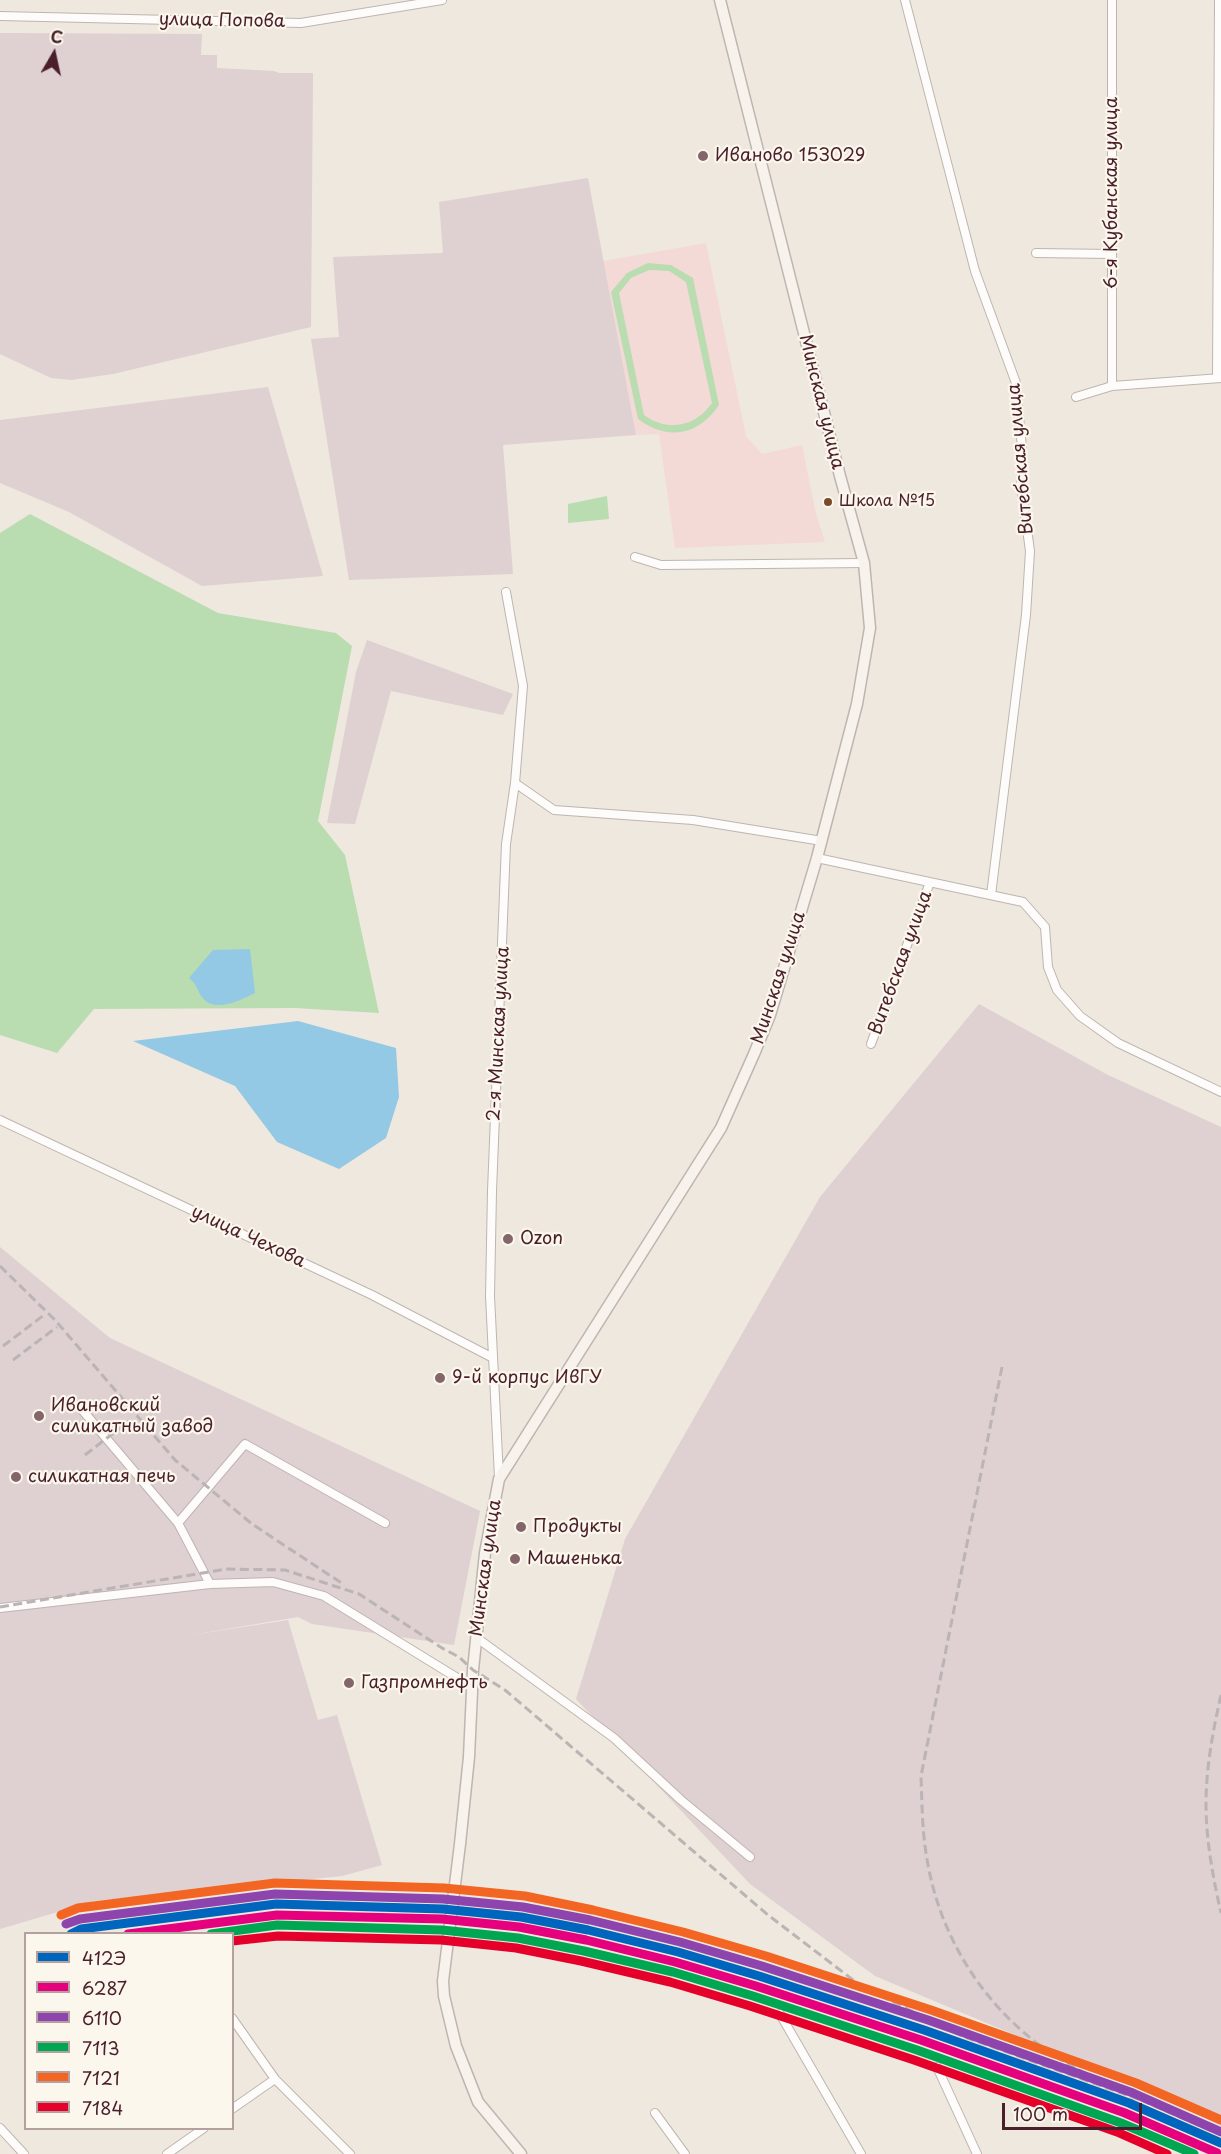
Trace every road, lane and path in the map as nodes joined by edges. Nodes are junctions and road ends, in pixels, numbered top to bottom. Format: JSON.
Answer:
{"nodes":[{"id":1,"x":442,"y":0,"type":"edge"},
{"id":2,"x":720,"y":0,"type":"edge"},
{"id":3,"x":905,"y":0,"type":"edge"},
{"id":4,"x":1112,"y":0,"type":"edge"},
{"id":5,"x":1219,"y":0,"type":"edge"},
{"id":6,"x":0,"y":16,"type":"edge"},
{"id":7,"x":1036,"y":253,"type":"dead end"},
{"id":8,"x":1112,"y":254,"type":"junction"},
{"id":9,"x":1219,"y":378,"type":"edge"},
{"id":10,"x":1112,"y":386,"type":"junction"},
{"id":11,"x":1076,"y":397,"type":"dead end"},
{"id":12,"x":635,"y":557,"type":"dead end"},
{"id":13,"x":864,"y":563,"type":"junction"},
{"id":14,"x":506,"y":592,"type":"dead end"},
{"id":15,"x":515,"y":783,"type":"junction"},
{"id":16,"x":822,"y":841,"type":"junction"},
{"id":17,"x":817,"y":858,"type":"junction"},
{"id":18,"x":930,"y":882,"type":"junction"},
{"id":19,"x":991,"y":895,"type":"junction"},
{"id":20,"x":871,"y":1044,"type":"dead end"},
{"id":21,"x":1221,"y":1092,"type":"edge"},
{"id":22,"x":0,"y":1120,"type":"edge"},
{"id":23,"x":493,"y":1358,"type":"junction"},
{"id":24,"x":78,"y":1405,"type":"dead end"},
{"id":25,"x":499,"y":1479,"type":"junction"},
{"id":26,"x":178,"y":1523,"type":"junction"},
{"id":27,"x":385,"y":1523,"type":"dead end"},
{"id":28,"x":210,"y":1584,"type":"junction"},
{"id":29,"x":0,"y":1608,"type":"edge"},
{"id":30,"x":477,"y":1638,"type":"junction"},
{"id":31,"x":472,"y":1687,"type":"junction"},
{"id":32,"x":750,"y":1857,"type":"dead end"},
{"id":33,"x":780,"y":2014,"type":"dead end"},
{"id":34,"x":234,"y":2021,"type":"edge"},
{"id":35,"x":937,"y":2067,"type":"dead end"},
{"id":36,"x":275,"y":2079,"type":"junction"},
{"id":37,"x":234,"y":2108,"type":"edge"},
{"id":38,"x":655,"y":2113,"type":"dead end"},
{"id":39,"x":0,"y":2128,"type":"edge"},
{"id":40,"x":201,"y":2130,"type":"edge"},
{"id":41,"x":24,"y":2154,"type":"edge"},
{"id":42,"x":167,"y":2154,"type":"edge"},
{"id":43,"x":350,"y":2154,"type":"edge"},
{"id":44,"x":521,"y":2154,"type":"edge"},
{"id":45,"x":685,"y":2154,"type":"edge"},
{"id":46,"x":861,"y":2154,"type":"edge"},
{"id":47,"x":977,"y":2154,"type":"edge"}],
"edges":[{"from":1,"to":6,"type":"street","name":"улица Попова"},
{"from":2,"to":13,"type":"main road","name":"Минская улица"},
{"from":3,"to":19,"type":"street","name":"Витебская улица"},
{"from":4,"to":8,"type":"street","name":"6-я Кубанская улица"},
{"from":5,"to":9,"type":"street"},
{"from":7,"to":8,"type":"street"},
{"from":8,"to":10,"type":"street","name":"6-я Кубанская улица"},
{"from":9,"to":10,"type":"street"},
{"from":10,"to":11,"type":"street"},
{"from":12,"to":13,"type":"street"},
{"from":13,"to":16,"type":"main road","name":"Минская улица"},
{"from":14,"to":15,"type":"street","name":"2-я Минская улица"},
{"from":15,"to":16,"type":"street"},
{"from":15,"to":23,"type":"street","name":"2-я Минская улица"},
{"from":16,"to":17,"type":"main road","name":"Минская улица"},
{"from":17,"to":18,"type":"street"},
{"from":17,"to":25,"type":"main road","name":"Минская улица"},
{"from":18,"to":19,"type":"street"},
{"from":18,"to":20,"type":"street","name":"Витебская улица"},
{"from":19,"to":21,"type":"street"},
{"from":22,"to":23,"type":"street","name":"улица Чехова"},
{"from":23,"to":25,"type":"street","name":"2-я Минская улица"},
{"from":24,"to":26,"type":"street"},
{"from":25,"to":30,"type":"main road","name":"Минская улица"},
{"from":26,"to":27,"type":"street"},
{"from":26,"to":28,"type":"street"},
{"from":28,"to":29,"type":"street"},
{"from":28,"to":31,"type":"street"},
{"from":30,"to":31,"type":"main road","name":"Минская улица"},
{"from":30,"to":32,"type":"street"},
{"from":31,"to":44,"type":"main road","name":"Минская улица"},
{"from":33,"to":46,"type":"street"},
{"from":34,"to":36,"type":"street"},
{"from":35,"to":47,"type":"street"},
{"from":36,"to":37,"type":"street"},
{"from":36,"to":43,"type":"street"},
{"from":38,"to":45,"type":"street"},
{"from":39,"to":41,"type":"street"},
{"from":40,"to":42,"type":"street"}]}
